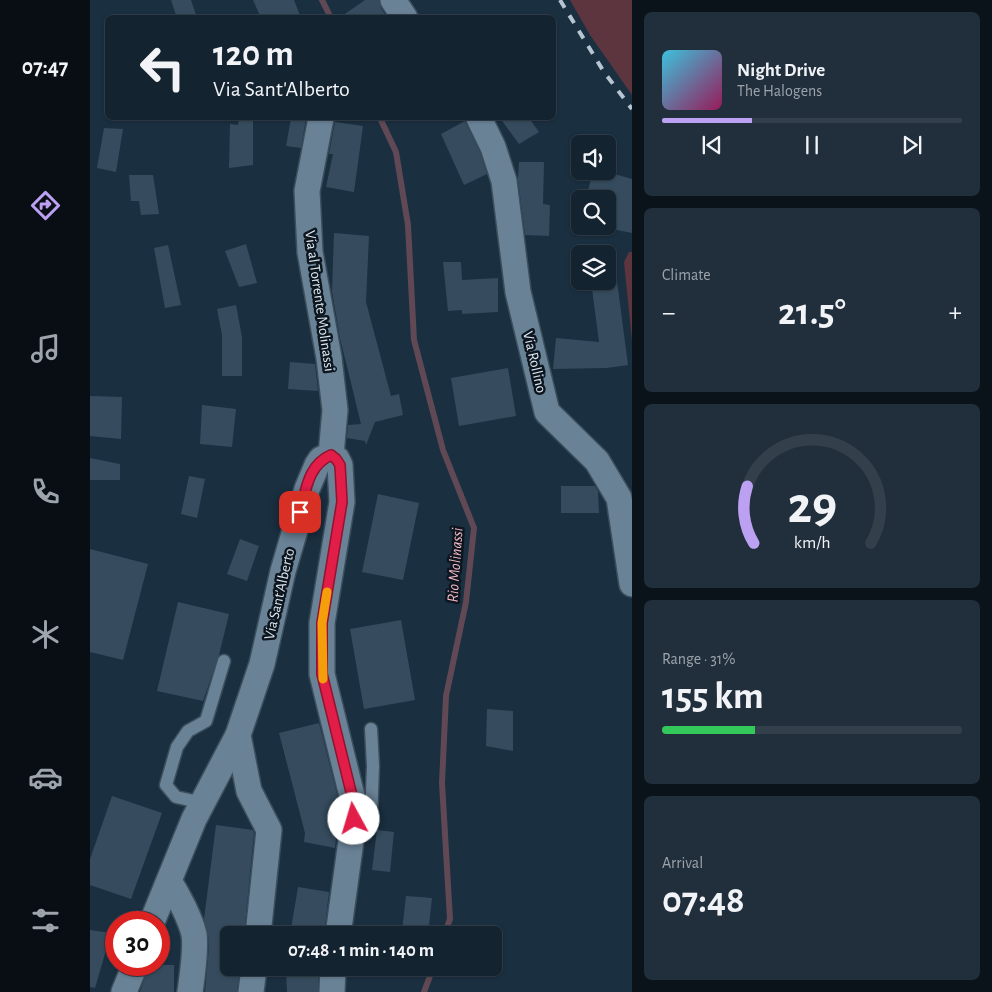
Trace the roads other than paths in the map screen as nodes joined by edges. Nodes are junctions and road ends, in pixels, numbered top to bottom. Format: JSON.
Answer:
{"nodes":[{"id":1,"x":393,"y":0,"type":"edge"},
{"id":2,"x":403,"y":15,"type":"edge"},
{"id":3,"x":320,"y":120,"type":"edge"},
{"id":4,"x":480,"y":120,"type":"edge"},
{"id":5,"x":331,"y":455,"type":"junction"},
{"id":6,"x":632,"y":584,"type":"edge"},
{"id":7,"x":224,"y":661,"type":"dead end"},
{"id":8,"x":371,"y":729,"type":"dead end"},
{"id":9,"x":238,"y":735,"type":"junction"},
{"id":10,"x":203,"y":803,"type":"junction"},
{"id":11,"x":354,"y":819,"type":"junction"},
{"id":12,"x":169,"y":881,"type":"junction"},
{"id":13,"x":157,"y":911,"type":"edge"},
{"id":14,"x":259,"y":926,"type":"edge"},
{"id":15,"x":339,"y":926,"type":"edge"},
{"id":16,"x":131,"y":976,"type":"edge"},
{"id":17,"x":253,"y":976,"type":"edge"},
{"id":18,"x":333,"y":976,"type":"edge"},
{"id":19,"x":124,"y":992,"type":"edge"},
{"id":20,"x":190,"y":992,"type":"edge"},
{"id":21,"x":251,"y":992,"type":"edge"},
{"id":22,"x":332,"y":992,"type":"edge"}],
"edges":[{"from":1,"to":2,"type":"street"},
{"from":3,"to":5,"type":"street","name":"Via al Torrente Molinassi"},
{"from":4,"to":6,"type":"street","name":"Via Rollino"},
{"from":5,"to":9,"type":"street","name":"Via Sant'Alberto"},
{"from":5,"to":11,"type":"street"},
{"from":7,"to":10,"type":"lane"},
{"from":8,"to":11,"type":"lane"},
{"from":9,"to":10,"type":"street","name":"Via Sant'Alberto"},
{"from":9,"to":14,"type":"street"},
{"from":10,"to":12,"type":"street","name":"Via Sant'Alberto"},
{"from":11,"to":15,"type":"street"},
{"from":12,"to":13,"type":"street","name":"Via Sant'Alberto"},
{"from":12,"to":20,"type":"street"},
{"from":16,"to":19,"type":"street"},
{"from":17,"to":21,"type":"street"},
{"from":18,"to":22,"type":"street"}]}
